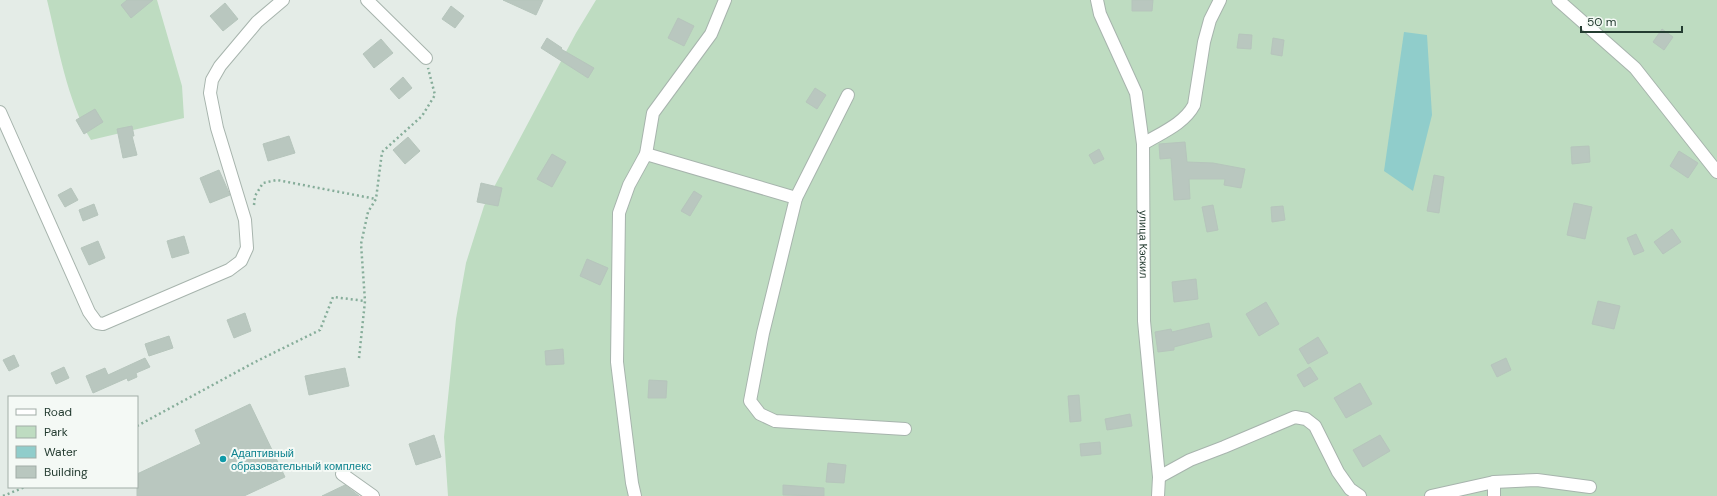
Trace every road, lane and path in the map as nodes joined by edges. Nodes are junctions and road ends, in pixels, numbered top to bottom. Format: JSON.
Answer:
{"nodes":[{"id":1,"x":283,"y":0,"type":"edge"},
{"id":2,"x":367,"y":0,"type":"edge"},
{"id":3,"x":726,"y":0,"type":"edge"},
{"id":4,"x":1097,"y":0,"type":"edge"},
{"id":5,"x":1220,"y":0,"type":"edge"},
{"id":6,"x":1558,"y":0,"type":"edge"},
{"id":7,"x":426,"y":58,"type":"joint"},
{"id":8,"x":848,"y":95,"type":"dead end"},
{"id":9,"x":0,"y":112,"type":"edge"},
{"id":10,"x":1143,"y":144,"type":"junction"},
{"id":11,"x":646,"y":154,"type":"junction"},
{"id":12,"x":1717,"y":172,"type":"edge"},
{"id":13,"x":796,"y":198,"type":"junction"},
{"id":14,"x":376,"y":199,"type":"junction"},
{"id":15,"x":244,"y":220,"type":"junction"},
{"id":16,"x":365,"y":301,"type":"junction"},
{"id":17,"x":359,"y":358,"type":"dead end"},
{"id":18,"x":138,"y":425,"type":"edge"},
{"id":19,"x":905,"y":429,"type":"dead end"},
{"id":20,"x":342,"y":474,"type":"dead end"},
{"id":21,"x":1159,"y":477,"type":"junction"},
{"id":22,"x":1494,"y":482,"type":"junction"},
{"id":23,"x":1590,"y":487,"type":"dead end"},
{"id":24,"x":23,"y":488,"type":"edge"},
{"id":25,"x":3,"y":496,"type":"edge"},
{"id":26,"x":373,"y":496,"type":"edge"},
{"id":27,"x":635,"y":496,"type":"edge"},
{"id":28,"x":1158,"y":496,"type":"edge"},
{"id":29,"x":1360,"y":496,"type":"edge"},
{"id":30,"x":1431,"y":496,"type":"edge"},
{"id":31,"x":1494,"y":496,"type":"edge"}],
"edges":[{"from":1,"to":15,"type":"street"},
{"from":2,"to":7,"type":"street"},
{"from":3,"to":11,"type":"street"},
{"from":4,"to":10,"type":"street","name":"улица Кэскил"},
{"from":5,"to":10,"type":"street"},
{"from":6,"to":12,"type":"street"},
{"from":7,"to":14,"type":"path"},
{"from":8,"to":13,"type":"street"},
{"from":9,"to":15,"type":"street"},
{"from":10,"to":21,"type":"street","name":"улица Кэскил"},
{"from":11,"to":13,"type":"street"},
{"from":11,"to":27,"type":"street"},
{"from":13,"to":19,"type":"street"},
{"from":14,"to":15,"type":"path"},
{"from":14,"to":16,"type":"path"},
{"from":16,"to":17,"type":"path"},
{"from":16,"to":18,"type":"path"},
{"from":20,"to":26,"type":"street"},
{"from":21,"to":28,"type":"street","name":"улица Кэскил"},
{"from":21,"to":29,"type":"street"},
{"from":22,"to":23,"type":"street"},
{"from":22,"to":30,"type":"street"},
{"from":22,"to":31,"type":"street"},
{"from":24,"to":25,"type":"path"}]}
